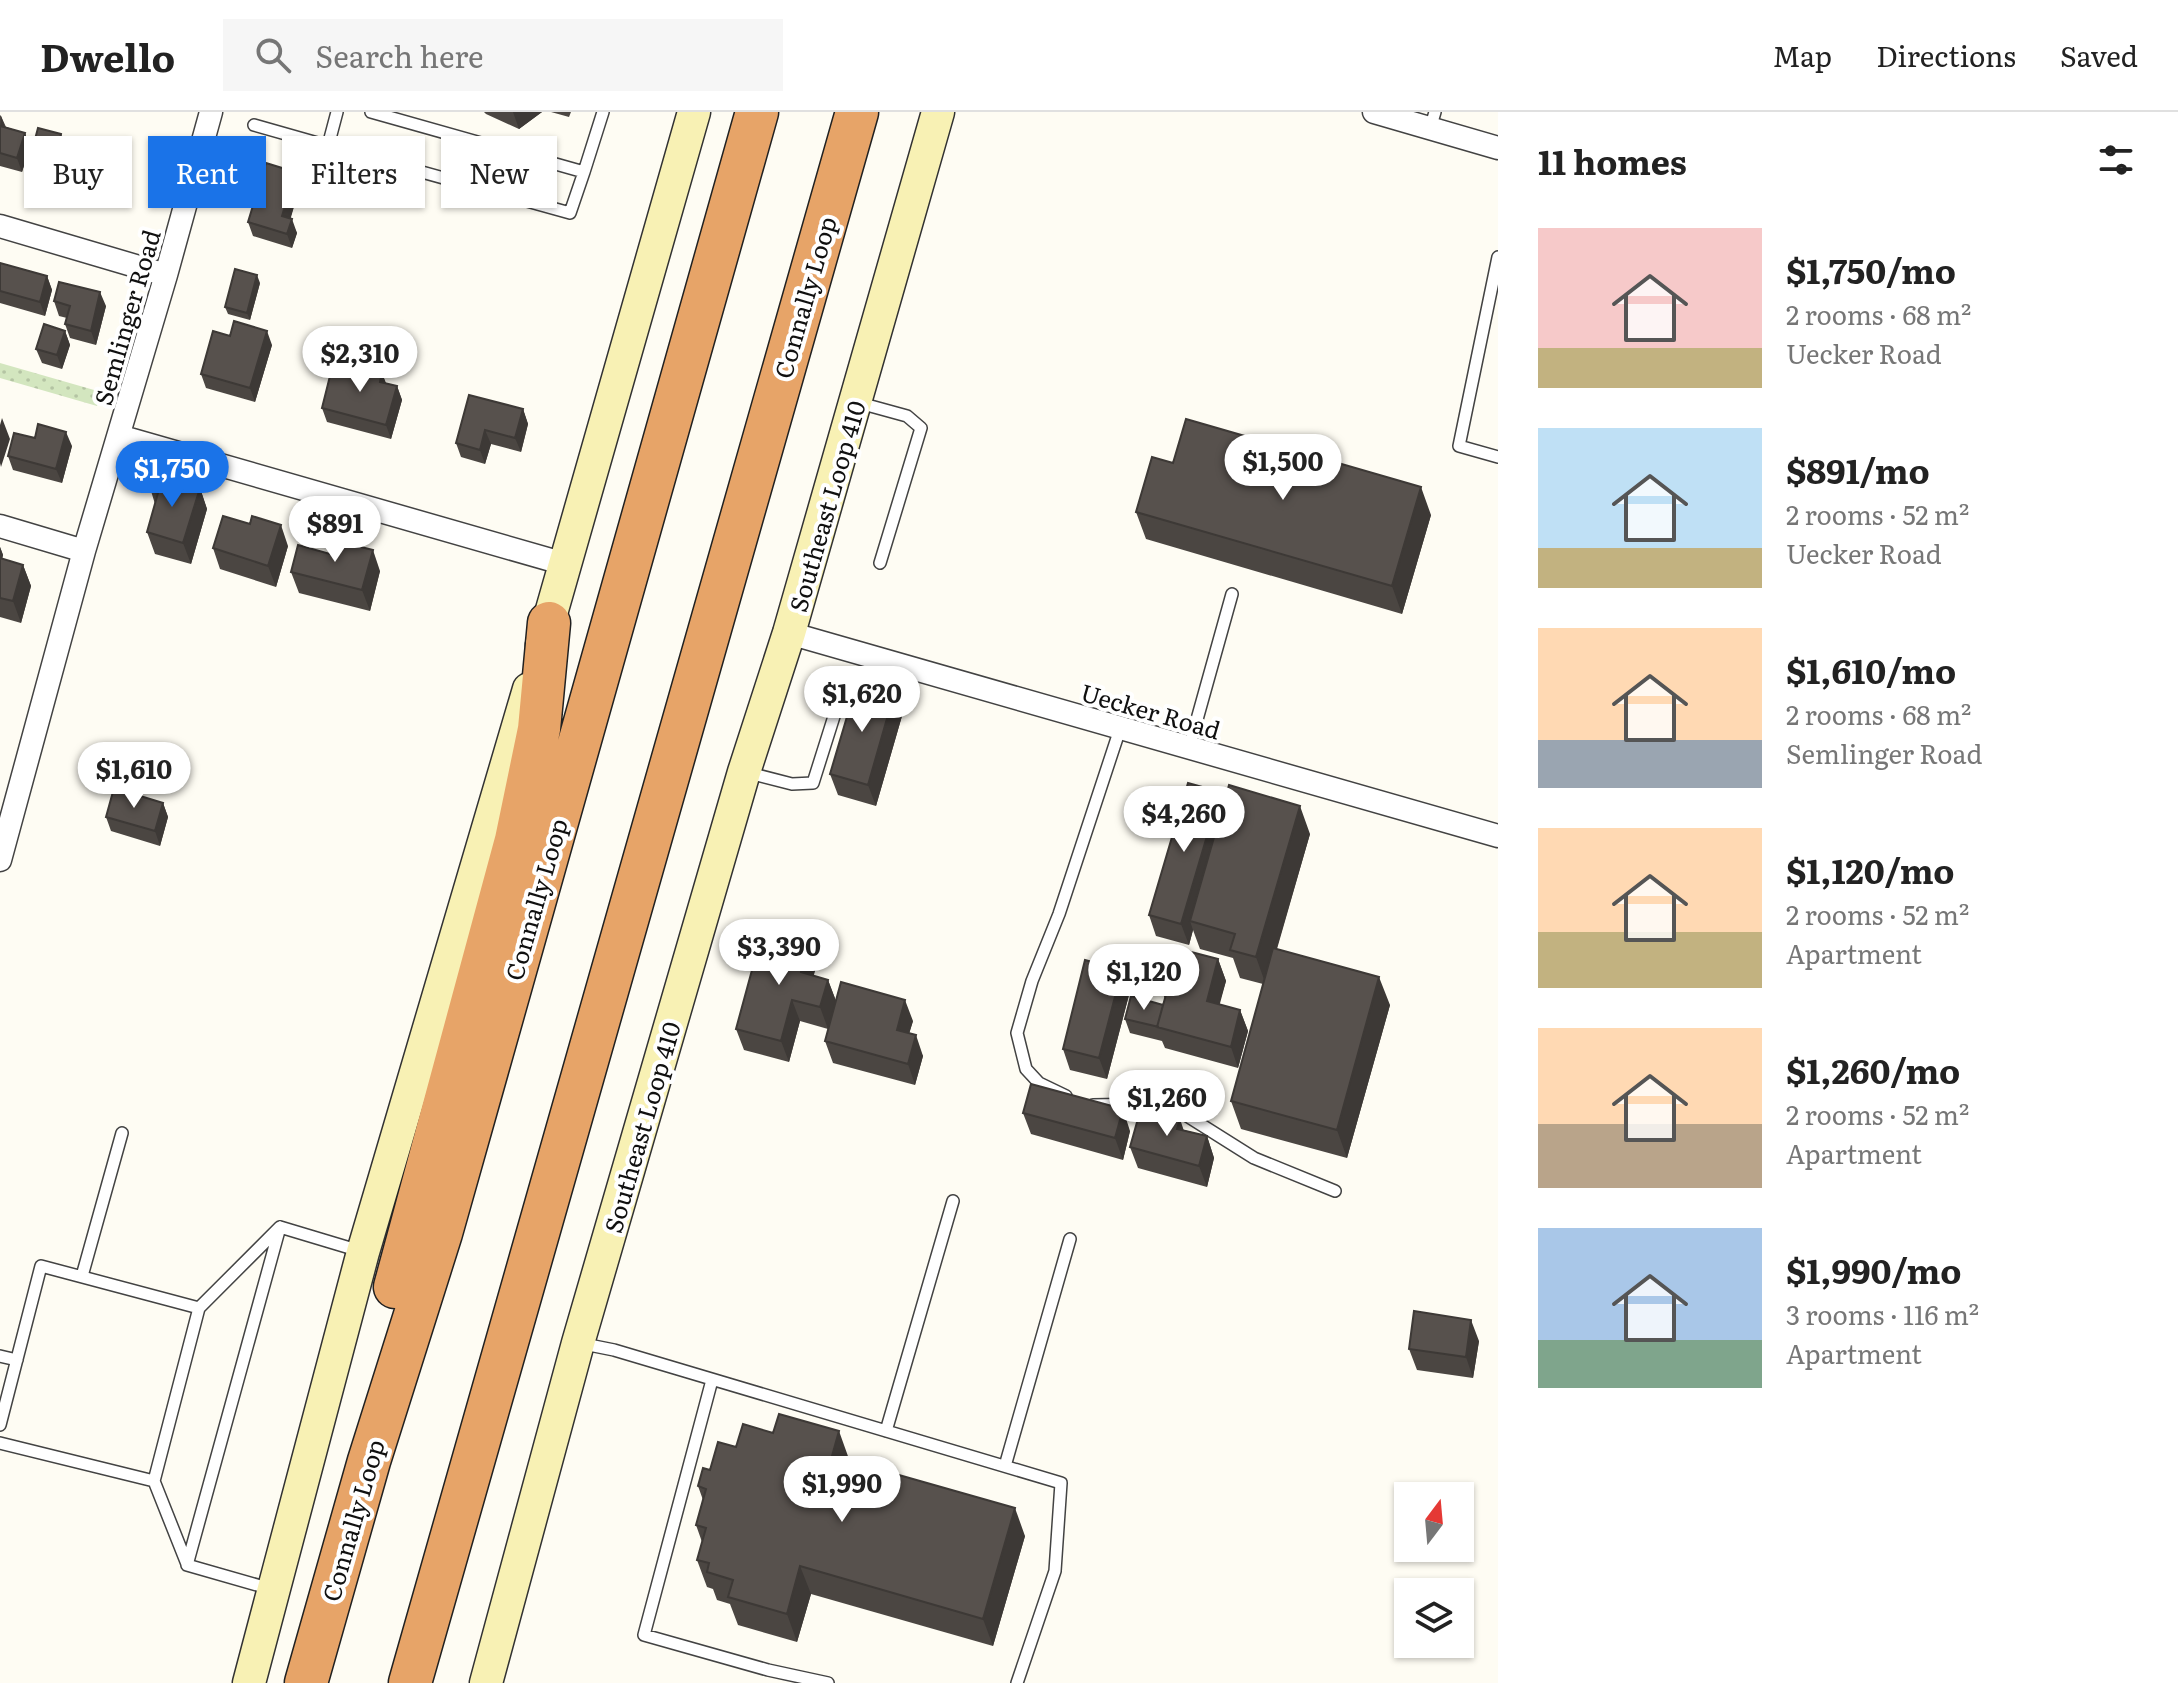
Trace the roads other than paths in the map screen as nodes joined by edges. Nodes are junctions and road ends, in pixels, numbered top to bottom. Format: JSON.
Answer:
{"nodes":[{"id":1,"x":211,"y":112,"type":"edge"},
{"id":2,"x":337,"y":112,"type":"edge"},
{"id":3,"x":371,"y":112,"type":"edge"},
{"id":4,"x":603,"y":112,"type":"edge"},
{"id":5,"x":694,"y":112,"type":"edge"},
{"id":6,"x":757,"y":112,"type":"edge"},
{"id":7,"x":857,"y":112,"type":"edge"},
{"id":8,"x":938,"y":112,"type":"edge"},
{"id":9,"x":1374,"y":112,"type":"edge"},
{"id":10,"x":1432,"y":120,"type":"edge"},
{"id":11,"x":254,"y":125,"type":"dead end"},
{"id":12,"x":293,"y":136,"type":"edge"},
{"id":13,"x":331,"y":136,"type":"edge"},
{"id":14,"x":1498,"y":148,"type":"edge"},
{"id":15,"x":584,"y":172,"type":"junction"},
{"id":16,"x":425,"y":173,"type":"edge"},
{"id":17,"x":0,"y":226,"type":"edge"},
{"id":18,"x":1498,"y":257,"type":"edge"},
{"id":19,"x":166,"y":275,"type":"junction"},
{"id":20,"x":855,"y":402,"type":"junction"},
{"id":21,"x":119,"y":436,"type":"junction"},
{"id":22,"x":1498,"y":457,"type":"edge"},
{"id":23,"x":0,"y":526,"type":"edge"},
{"id":24,"x":84,"y":551,"type":"junction"},
{"id":25,"x":880,"y":563,"type":"dead end"},
{"id":26,"x":565,"y":564,"type":"junction"},
{"id":27,"x":1232,"y":594,"type":"dead end"},
{"id":28,"x":549,"y":623,"type":"junction"},
{"id":29,"x":789,"y":633,"type":"junction"},
{"id":30,"x":842,"y":691,"type":"dead end"},
{"id":31,"x":1120,"y":729,"type":"junction"},
{"id":32,"x":1189,"y":748,"type":"junction"},
{"id":33,"x":744,"y":772,"type":"junction"},
{"id":34,"x":5,"y":826,"type":"edge"},
{"id":35,"x":1498,"y":836,"type":"edge"},
{"id":36,"x":0,"y":860,"type":"edge"},
{"id":37,"x":122,"y":1133,"type":"dead end"},
{"id":38,"x":1335,"y":1191,"type":"dead end"},
{"id":39,"x":953,"y":1201,"type":"dead end"},
{"id":40,"x":280,"y":1227,"type":"junction"},
{"id":41,"x":1070,"y":1239,"type":"dead end"},
{"id":42,"x":363,"y":1252,"type":"junction"},
{"id":43,"x":82,"y":1276,"type":"junction"},
{"id":44,"x":199,"y":1308,"type":"junction"},
{"id":45,"x":578,"y":1343,"type":"junction"},
{"id":46,"x":0,"y":1356,"type":"edge"},
{"id":47,"x":17,"y":1360,"type":"junction"},
{"id":48,"x":712,"y":1380,"type":"junction"},
{"id":49,"x":0,"y":1425,"type":"edge"},
{"id":50,"x":886,"y":1431,"type":"junction"},
{"id":51,"x":0,"y":1443,"type":"edge"},
{"id":52,"x":369,"y":1461,"type":"junction"},
{"id":53,"x":1005,"y":1466,"type":"junction"},
{"id":54,"x":154,"y":1481,"type":"junction"},
{"id":55,"x":187,"y":1565,"type":"junction"},
{"id":56,"x":274,"y":1590,"type":"junction"},
{"id":57,"x":249,"y":1683,"type":"edge"},
{"id":58,"x":306,"y":1683,"type":"edge"},
{"id":59,"x":410,"y":1683,"type":"edge"},
{"id":60,"x":486,"y":1683,"type":"edge"},
{"id":61,"x":828,"y":1683,"type":"edge"},
{"id":62,"x":1017,"y":1683,"type":"edge"}],
"edges":[{"from":1,"to":19,"type":"street","name":"Semlinger Road"},
{"from":2,"to":13,"type":"lane"},
{"from":3,"to":15,"type":"lane"},
{"from":4,"to":15,"type":"lane"},
{"from":5,"to":26,"type":"main road"},
{"from":6,"to":52,"type":"highway","name":"Connally Loop"},
{"from":7,"to":59,"type":"highway","name":"Connally Loop"},
{"from":8,"to":20,"type":"main road","name":"Southeast Loop 410"},
{"from":9,"to":10,"type":"street"},
{"from":10,"to":14,"type":"street"},
{"from":11,"to":12,"type":"lane"},
{"from":15,"to":16,"type":"lane"},
{"from":17,"to":19,"type":"street"},
{"from":18,"to":22,"type":"lane"},
{"from":19,"to":21,"type":"street","name":"Semlinger Road"},
{"from":20,"to":25,"type":"lane"},
{"from":20,"to":29,"type":"main road","name":"Southeast Loop 410"},
{"from":21,"to":24,"type":"street","name":"Semlinger Road"},
{"from":21,"to":26,"type":"street"},
{"from":23,"to":24,"type":"street"},
{"from":24,"to":34,"type":"street","name":"Semlinger Road"},
{"from":26,"to":28,"type":"main road"},
{"from":27,"to":32,"type":"lane"},
{"from":28,"to":42,"type":"main road"},
{"from":28,"to":52,"type":"highway"},
{"from":29,"to":31,"type":"street","name":"Uecker Road"},
{"from":29,"to":33,"type":"main road","name":"Southeast Loop 410"},
{"from":30,"to":33,"type":"lane"},
{"from":31,"to":32,"type":"street","name":"Uecker Road"},
{"from":31,"to":38,"type":"lane"},
{"from":32,"to":35,"type":"street","name":"Uecker Road"},
{"from":33,"to":45,"type":"main road","name":"Southeast Loop 410"},
{"from":34,"to":36,"type":"street","name":"Semlinger Road"},
{"from":37,"to":43,"type":"lane"},
{"from":39,"to":50,"type":"lane"},
{"from":40,"to":42,"type":"lane"},
{"from":40,"to":44,"type":"lane"},
{"from":40,"to":55,"type":"lane"},
{"from":41,"to":53,"type":"lane"},
{"from":42,"to":56,"type":"main road"},
{"from":43,"to":44,"type":"lane"},
{"from":43,"to":47,"type":"lane"},
{"from":44,"to":54,"type":"lane"},
{"from":45,"to":48,"type":"lane"},
{"from":45,"to":60,"type":"main road","name":"Southeast Loop 410"},
{"from":46,"to":47,"type":"lane"},
{"from":47,"to":49,"type":"lane"},
{"from":48,"to":50,"type":"lane"},
{"from":48,"to":61,"type":"lane"},
{"from":50,"to":53,"type":"lane"},
{"from":51,"to":54,"type":"lane"},
{"from":52,"to":58,"type":"highway","name":"Connally Loop"},
{"from":53,"to":62,"type":"lane"},
{"from":54,"to":55,"type":"lane"},
{"from":55,"to":56,"type":"lane"},
{"from":56,"to":57,"type":"main road"}]}
